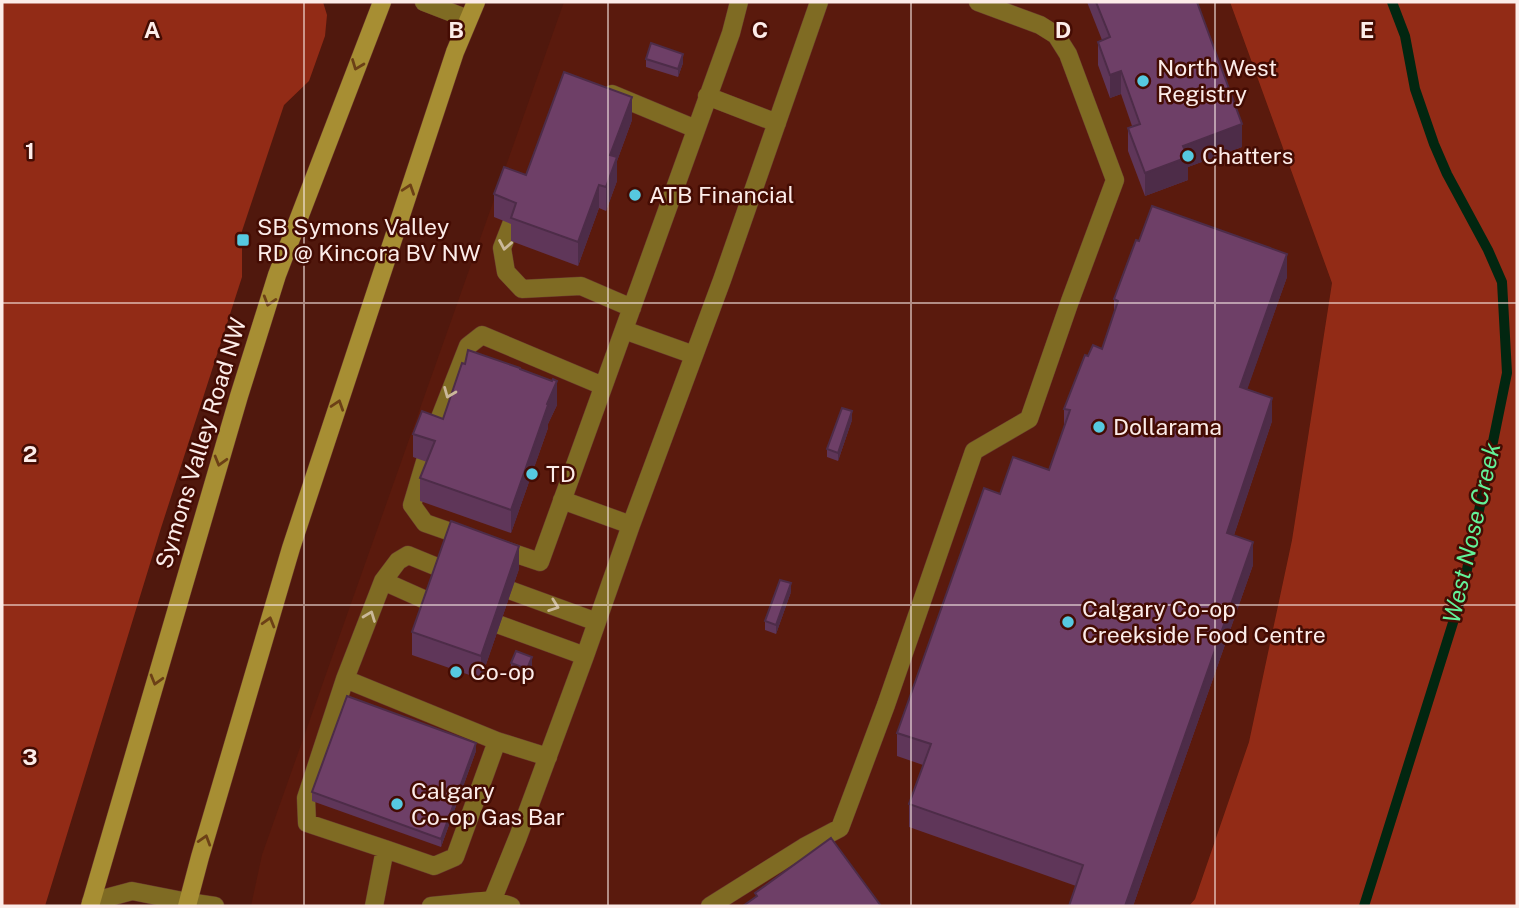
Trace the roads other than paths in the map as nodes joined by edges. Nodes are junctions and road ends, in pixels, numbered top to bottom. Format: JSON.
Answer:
{"nodes":[{"id":1,"x":382,"y":2,"type":"edge"},
{"id":2,"x":424,"y":2,"type":"edge"},
{"id":3,"x":739,"y":2,"type":"edge"},
{"id":4,"x":819,"y":2,"type":"edge"},
{"id":5,"x":978,"y":2,"type":"edge"},
{"id":6,"x":472,"y":10,"type":"edge"},
{"id":7,"x":600,"y":89,"type":"edge"},
{"id":8,"x":707,"y":96,"type":"junction"},
{"id":9,"x":778,"y":123,"type":"junction"},
{"id":10,"x":695,"y":129,"type":"junction"},
{"id":11,"x":526,"y":186,"type":"edge"},
{"id":12,"x":632,"y":308,"type":"junction"},
{"id":13,"x":624,"y":330,"type":"junction"},
{"id":14,"x":694,"y":355,"type":"junction"},
{"id":15,"x":603,"y":386,"type":"junction"},
{"id":16,"x":562,"y":500,"type":"junction"},
{"id":17,"x":631,"y":525,"type":"junction"},
{"id":18,"x":442,"y":569,"type":"edge"},
{"id":19,"x":383,"y":581,"type":"junction"},
{"id":20,"x":512,"y":591,"type":"edge"},
{"id":21,"x":430,"y":602,"type":"edge"},
{"id":22,"x":597,"y":622,"type":"junction"},
{"id":23,"x":500,"y":625,"type":"edge"},
{"id":24,"x":585,"y":656,"type":"junction"},
{"id":25,"x":345,"y":680,"type":"junction"},
{"id":26,"x":497,"y":741,"type":"junction"},
{"id":27,"x":548,"y":757,"type":"junction"},
{"id":28,"x":385,"y":849,"type":"junction"},
{"id":29,"x":491,"y":903,"type":"edge"},
{"id":30,"x":188,"y":904,"type":"edge"},
{"id":31,"x":93,"y":905,"type":"edge"},
{"id":32,"x":215,"y":906,"type":"edge"},
{"id":33,"x":374,"y":906,"type":"edge"},
{"id":34,"x":431,"y":906,"type":"edge"},
{"id":35,"x":511,"y":906,"type":"edge"},
{"id":36,"x":710,"y":906,"type":"edge"}],
"edges":[{"from":1,"to":31,"type":"main road","name":"Symons Valley Road NW","one_way":true},
{"from":2,"to":6,"type":"street"},
{"from":3,"to":8,"type":"street"},
{"from":4,"to":9,"type":"street"},
{"from":5,"to":36,"type":"street"},
{"from":30,"to":6,"type":"main road","one_way":true},
{"from":7,"to":10,"type":"street"},
{"from":8,"to":9,"type":"street"},
{"from":8,"to":10,"type":"street"},
{"from":9,"to":14,"type":"street"},
{"from":10,"to":12,"type":"street"},
{"from":11,"to":12,"type":"street","one_way":true},
{"from":12,"to":13,"type":"street"},
{"from":13,"to":14,"type":"street"},
{"from":13,"to":15,"type":"street"},
{"from":14,"to":17,"type":"street"},
{"from":15,"to":16,"type":"street"},
{"from":15,"to":16,"type":"street","one_way":true},
{"from":16,"to":17,"type":"street"},
{"from":17,"to":22,"type":"street"},
{"from":18,"to":19,"type":"street"},
{"from":19,"to":21,"type":"street"},
{"from":25,"to":19,"type":"street","one_way":true},
{"from":20,"to":22,"type":"street","one_way":true},
{"from":22,"to":24,"type":"street"},
{"from":23,"to":24,"type":"street"},
{"from":24,"to":27,"type":"street"},
{"from":25,"to":26,"type":"street"},
{"from":25,"to":28,"type":"street"},
{"from":26,"to":27,"type":"street"},
{"from":26,"to":28,"type":"street"},
{"from":27,"to":29,"type":"street"},
{"from":28,"to":33,"type":"street"},
{"from":29,"to":34,"type":"street"},
{"from":29,"to":35,"type":"street"},
{"from":30,"to":31,"type":"street"},
{"from":30,"to":32,"type":"street"}]}
